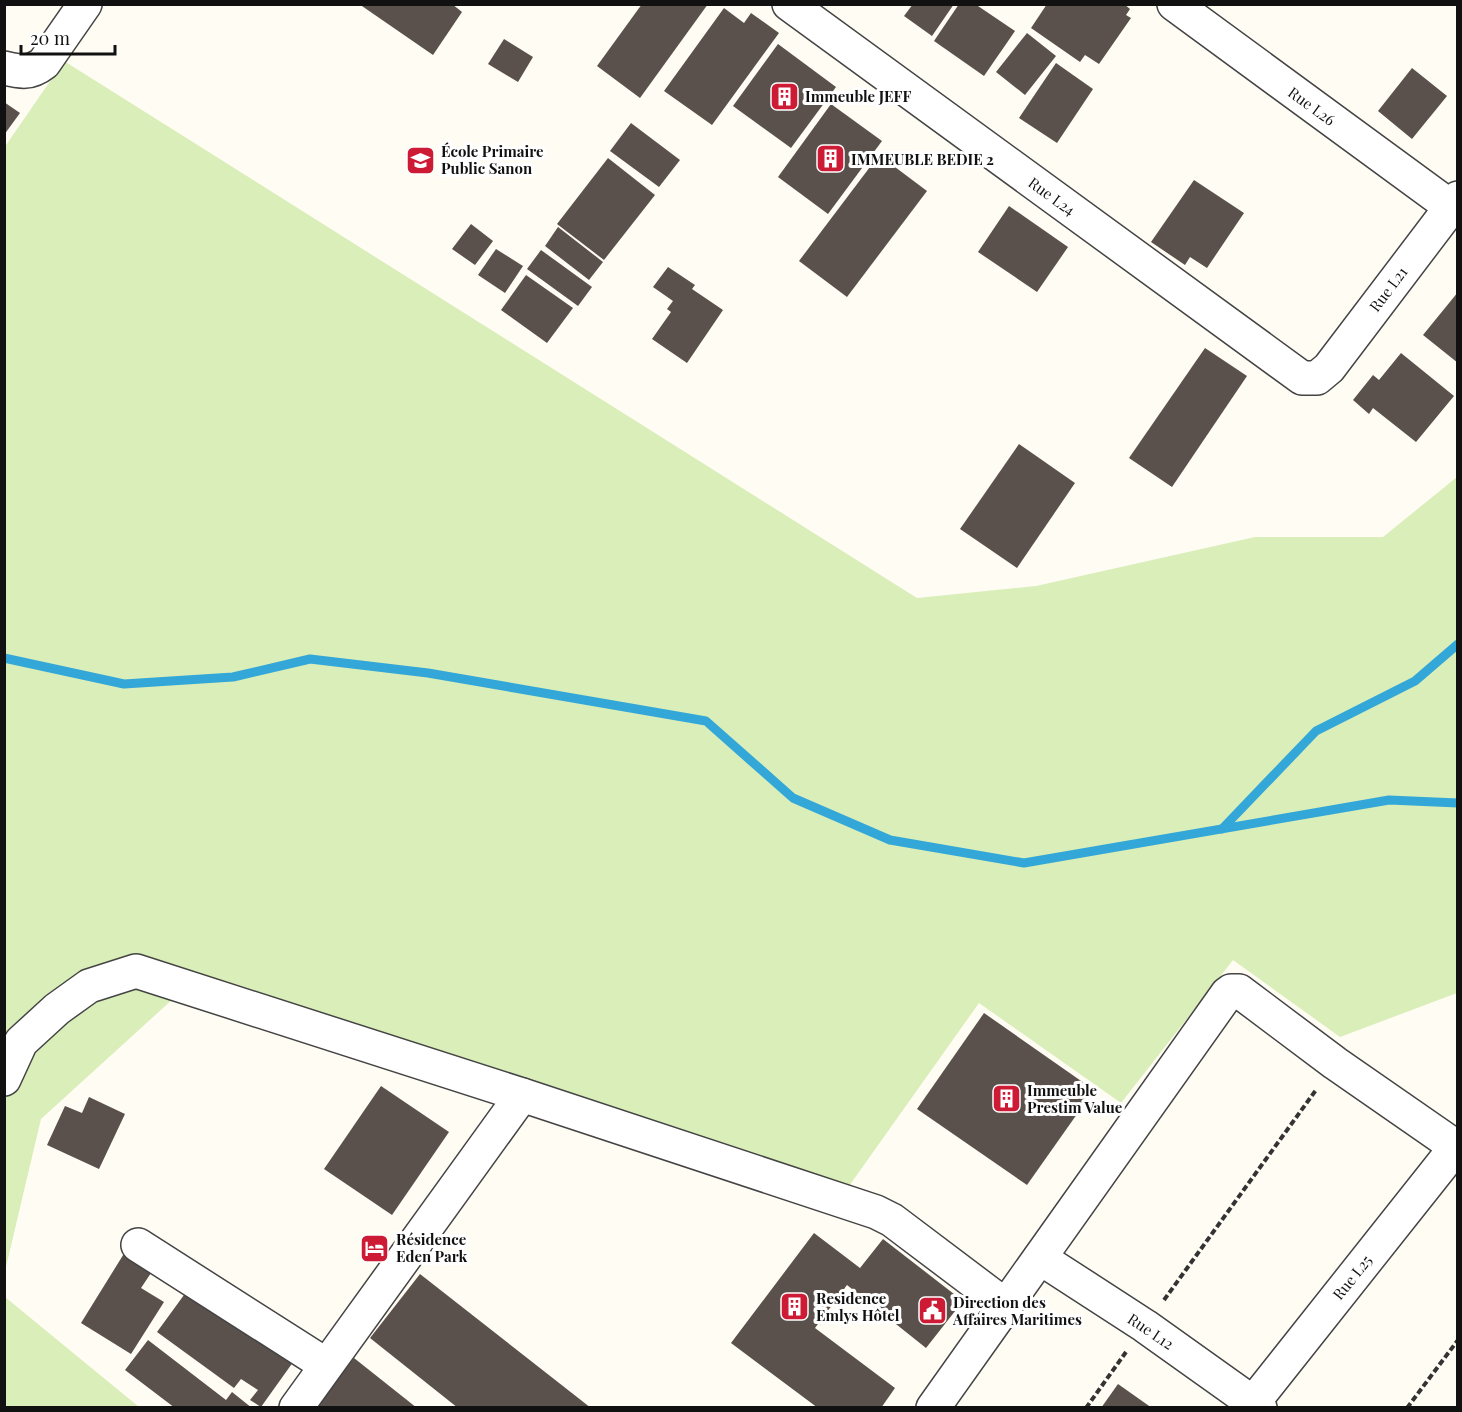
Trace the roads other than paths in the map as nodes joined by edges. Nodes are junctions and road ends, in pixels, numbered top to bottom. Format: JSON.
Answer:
{"nodes":[{"id":1,"x":85,"y":4,"type":"edge"},
{"id":2,"x":789,"y":4,"type":"edge"},
{"id":3,"x":1174,"y":4,"type":"edge"},
{"id":4,"x":4,"y":68,"type":"edge"},
{"id":5,"x":1454,"y":203,"type":"edge"},
{"id":6,"x":1317,"y":378,"type":"joint"},
{"id":7,"x":4,"y":1079,"type":"edge"},
{"id":8,"x":522,"y":1095,"type":"junction"},
{"id":9,"x":1457,"y":1147,"type":"edge"},
{"id":10,"x":138,"y":1245,"type":"dead end"},
{"id":11,"x":1040,"y":1258,"type":"junction"},
{"id":12,"x":1006,"y":1306,"type":"junction"},
{"id":13,"x":326,"y":1365,"type":"junction"},
{"id":14,"x":1254,"y":1406,"type":"edge"},
{"id":15,"x":296,"y":1407,"type":"edge"},
{"id":16,"x":933,"y":1407,"type":"edge"}],
"edges":[{"from":1,"to":4,"type":"street"},
{"from":2,"to":6,"type":"street","name":"Rue L24"},
{"from":3,"to":5,"type":"street","name":"Rue L26"},
{"from":5,"to":6,"type":"street","name":"Rue L21"},
{"from":7,"to":8,"type":"street"},
{"from":8,"to":12,"type":"street"},
{"from":8,"to":13,"type":"street"},
{"from":9,"to":11,"type":"street"},
{"from":9,"to":14,"type":"street","name":"Rue L25"},
{"from":10,"to":13,"type":"street"},
{"from":11,"to":12,"type":"street"},
{"from":11,"to":14,"type":"street","name":"Rue L12"},
{"from":12,"to":16,"type":"street"},
{"from":13,"to":15,"type":"street"}]}
